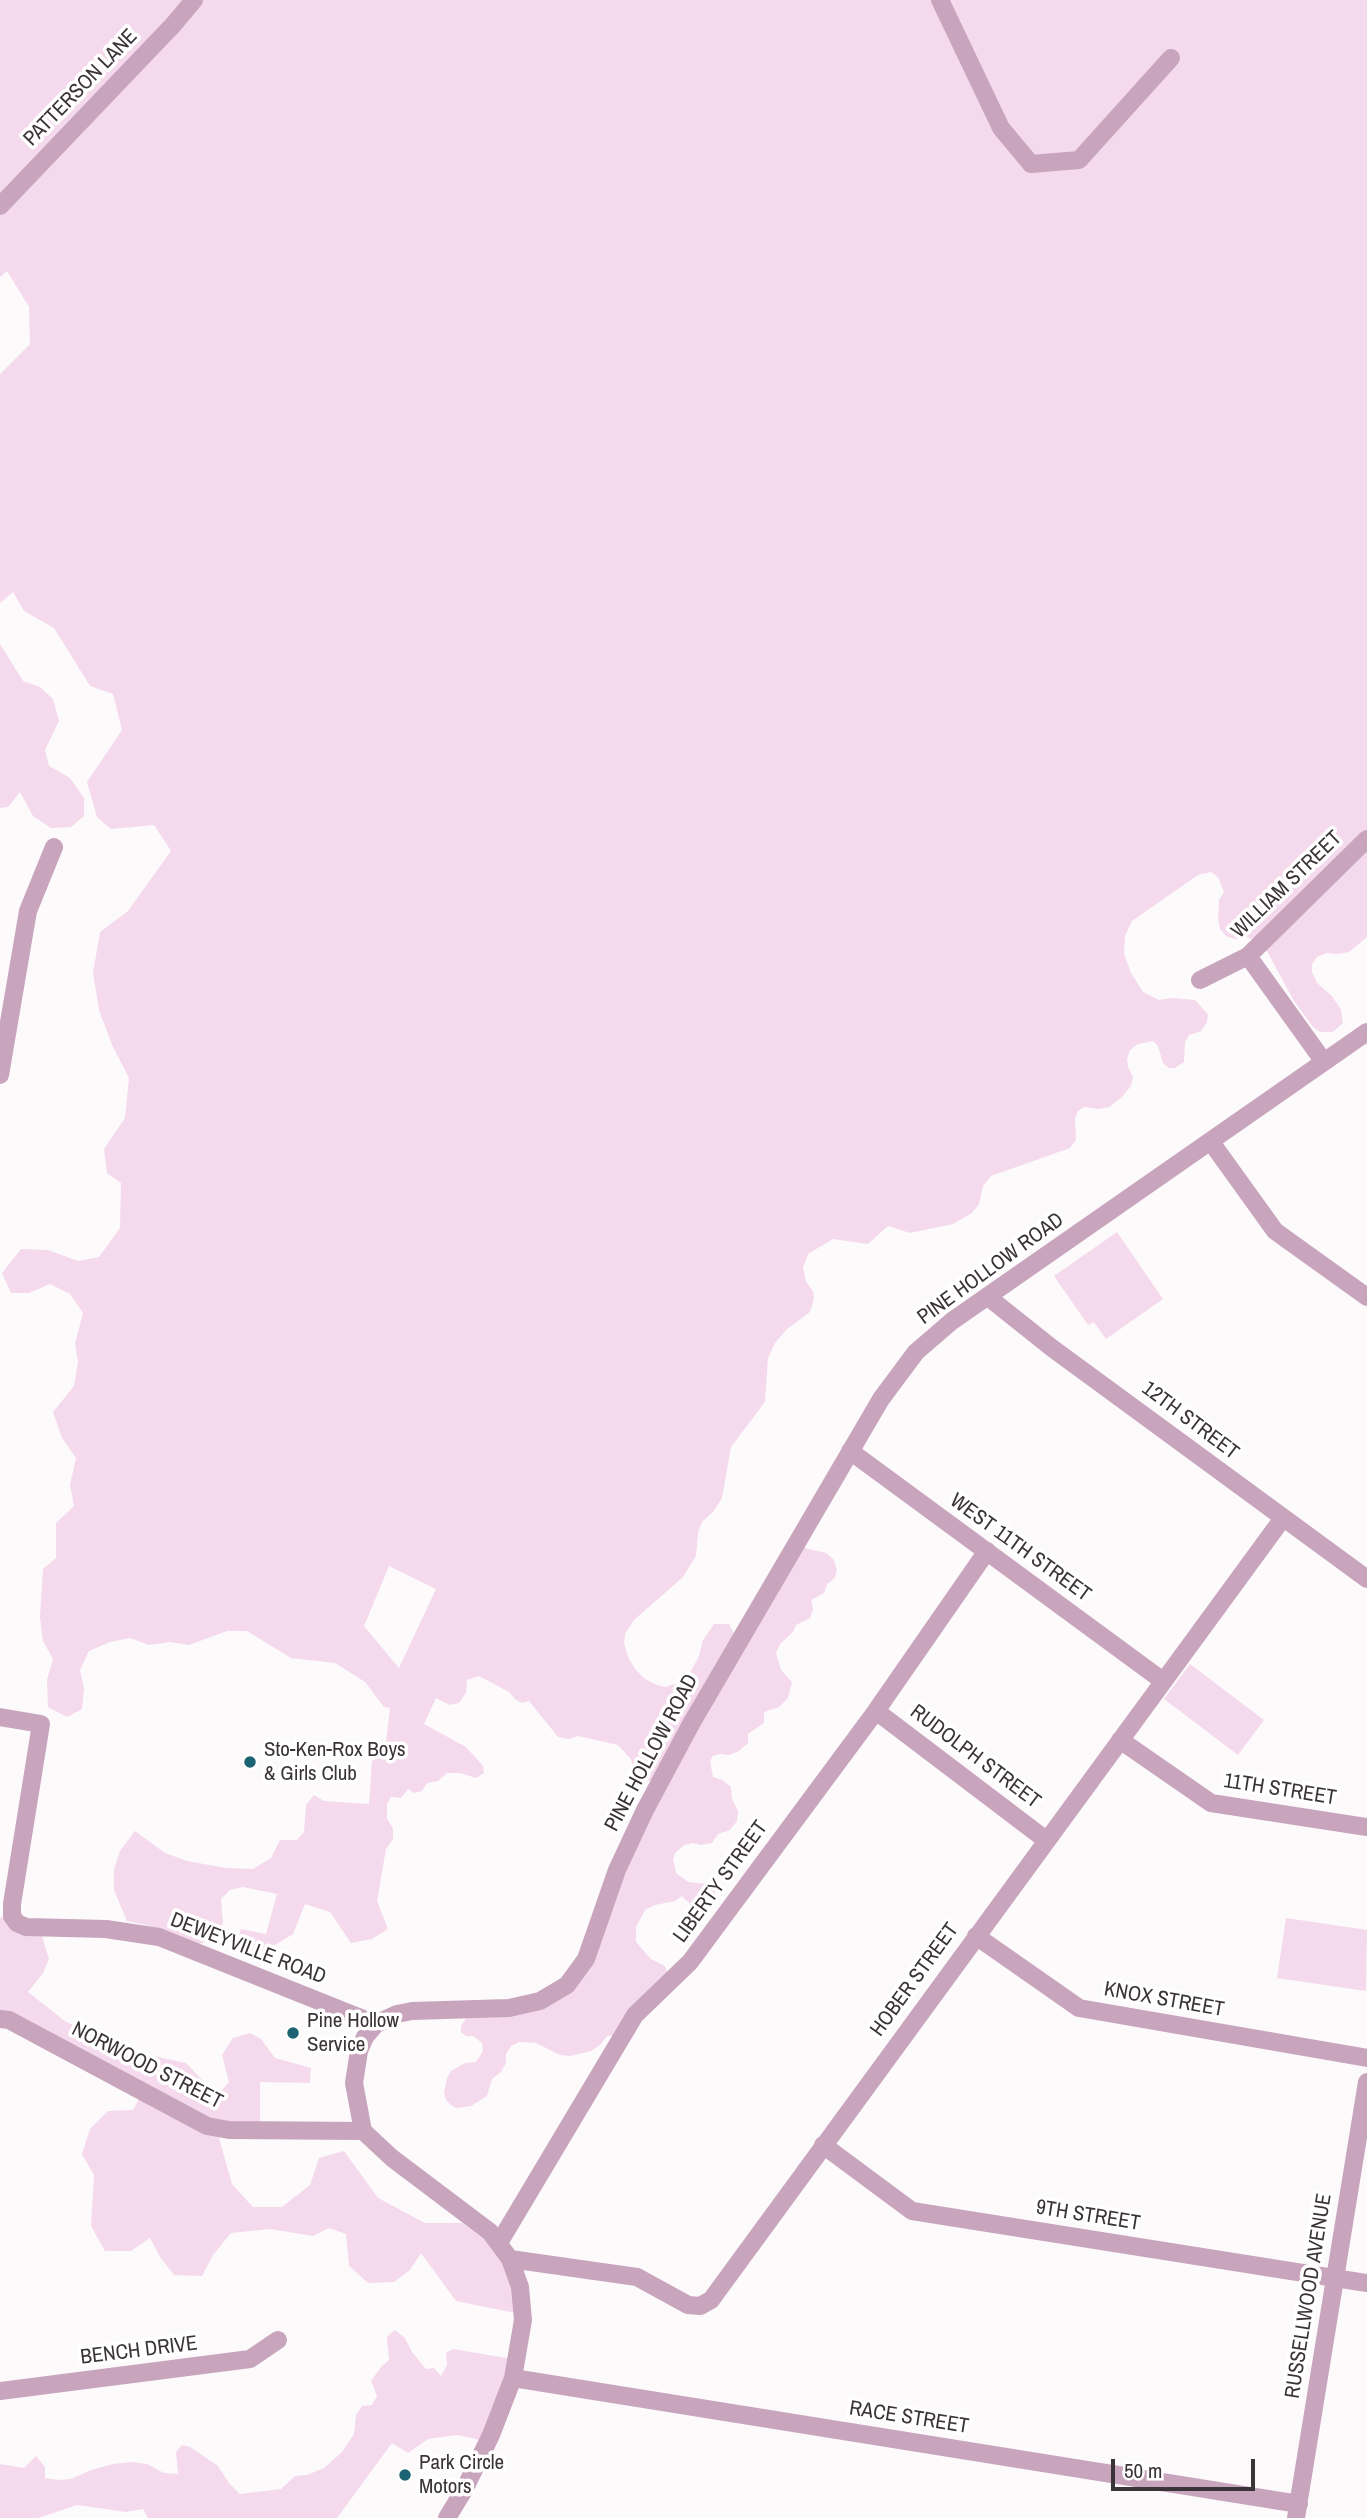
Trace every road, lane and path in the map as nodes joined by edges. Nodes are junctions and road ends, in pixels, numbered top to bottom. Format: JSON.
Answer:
{"nodes":[{"id":1,"x":194,"y":0,"type":"edge"},
{"id":2,"x":940,"y":0,"type":"edge"},
{"id":3,"x":1171,"y":58,"type":"dead end"},
{"id":4,"x":0,"y":206,"type":"edge"},
{"id":5,"x":1367,"y":839,"type":"edge"},
{"id":6,"x":54,"y":847,"type":"dead end"},
{"id":7,"x":1248,"y":956,"type":"junction"},
{"id":8,"x":1200,"y":980,"type":"dead end"},
{"id":9,"x":1367,"y":1032,"type":"edge"},
{"id":10,"x":1324,"y":1062,"type":"junction"},
{"id":11,"x":0,"y":1075,"type":"edge"},
{"id":12,"x":1211,"y":1143,"type":"junction"},
{"id":13,"x":988,"y":1297,"type":"junction"},
{"id":14,"x":1367,"y":1297,"type":"edge"},
{"id":15,"x":850,"y":1451,"type":"junction"},
{"id":16,"x":1283,"y":1518,"type":"junction"},
{"id":17,"x":987,"y":1551,"type":"junction"},
{"id":18,"x":1367,"y":1578,"type":"edge"},
{"id":19,"x":1163,"y":1681,"type":"junction"},
{"id":20,"x":876,"y":1711,"type":"junction"},
{"id":21,"x":0,"y":1717,"type":"edge"},
{"id":22,"x":1120,"y":1740,"type":"junction"},
{"id":23,"x":1367,"y":1827,"type":"edge"},
{"id":24,"x":1046,"y":1840,"type":"junction"},
{"id":25,"x":975,"y":1936,"type":"junction"},
{"id":26,"x":0,"y":2020,"type":"edge"},
{"id":27,"x":376,"y":2024,"type":"junction"},
{"id":28,"x":1367,"y":2058,"type":"edge"},
{"id":29,"x":1367,"y":2082,"type":"edge"},
{"id":30,"x":363,"y":2131,"type":"junction"},
{"id":31,"x":823,"y":2146,"type":"junction"},
{"id":32,"x":499,"y":2243,"type":"junction"},
{"id":33,"x":510,"y":2259,"type":"junction"},
{"id":34,"x":1335,"y":2278,"type":"junction"},
{"id":35,"x":1367,"y":2283,"type":"edge"},
{"id":36,"x":278,"y":2340,"type":"dead end"},
{"id":37,"x":513,"y":2378,"type":"junction"},
{"id":38,"x":0,"y":2391,"type":"edge"},
{"id":39,"x":1297,"y":2511,"type":"edge"},
{"id":40,"x":447,"y":2518,"type":"edge"}],
"edges":[{"from":1,"to":4,"type":"street","name":"PATTERSON LANE"},
{"from":2,"to":3,"type":"street"},
{"from":5,"to":7,"type":"street","name":"WILLIAM STREET"},
{"from":6,"to":11,"type":"street"},
{"from":7,"to":8,"type":"street","name":"WILLIAM STREET"},
{"from":7,"to":10,"type":"street"},
{"from":9,"to":10,"type":"street","name":"PINE HOLLOW ROAD"},
{"from":10,"to":12,"type":"street","name":"PINE HOLLOW ROAD"},
{"from":12,"to":13,"type":"street","name":"PINE HOLLOW ROAD"},
{"from":12,"to":14,"type":"street"},
{"from":13,"to":15,"type":"street","name":"PINE HOLLOW ROAD"},
{"from":13,"to":16,"type":"street","name":"12TH STREET"},
{"from":15,"to":17,"type":"street","name":"WEST 11TH STREET"},
{"from":15,"to":27,"type":"street","name":"PINE HOLLOW ROAD"},
{"from":16,"to":18,"type":"street","name":"12TH STREET"},
{"from":16,"to":19,"type":"street","name":"HOBER STREET"},
{"from":17,"to":19,"type":"street","name":"WEST 11TH STREET"},
{"from":17,"to":20,"type":"street","name":"LIBERTY STREET"},
{"from":19,"to":22,"type":"street","name":"HOBER STREET"},
{"from":20,"to":24,"type":"street","name":"RUDOLPH STREET"},
{"from":20,"to":32,"type":"street","name":"LIBERTY STREET"},
{"from":21,"to":27,"type":"street","name":"DEWEYVILLE ROAD"},
{"from":22,"to":23,"type":"street","name":"11TH STREET"},
{"from":22,"to":24,"type":"street","name":"HOBER STREET"},
{"from":24,"to":25,"type":"street","name":"HOBER STREET"},
{"from":25,"to":28,"type":"street","name":"KNOX STREET"},
{"from":25,"to":31,"type":"street","name":"HOBER STREET"},
{"from":26,"to":30,"type":"street","name":"NORWOOD STREET"},
{"from":27,"to":30,"type":"street"},
{"from":29,"to":34,"type":"street","name":"RUSSELLWOOD AVENUE"},
{"from":30,"to":32,"type":"street"},
{"from":31,"to":33,"type":"street","name":"HOBER STREET"},
{"from":31,"to":34,"type":"street","name":"9TH STREET"},
{"from":32,"to":33,"type":"street"},
{"from":33,"to":37,"type":"street"},
{"from":34,"to":35,"type":"street","name":"9TH STREET"},
{"from":34,"to":39,"type":"street","name":"RUSSELLWOOD AVENUE"},
{"from":36,"to":38,"type":"street","name":"BENCH DRIVE"},
{"from":37,"to":39,"type":"street","name":"RACE STREET"},
{"from":37,"to":40,"type":"street"}]}
